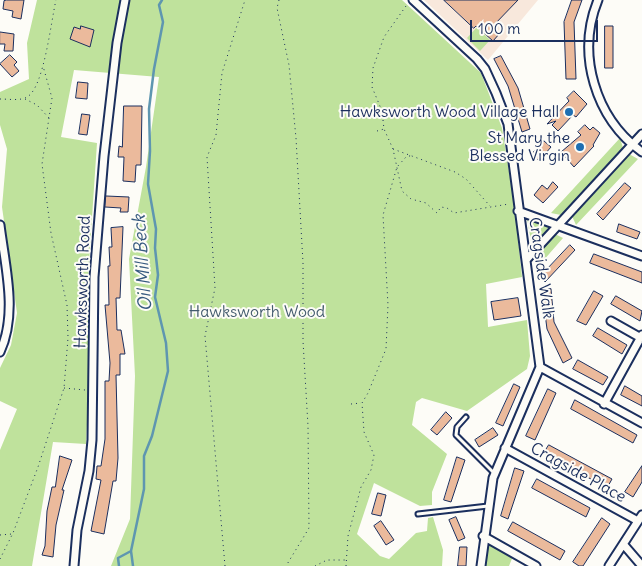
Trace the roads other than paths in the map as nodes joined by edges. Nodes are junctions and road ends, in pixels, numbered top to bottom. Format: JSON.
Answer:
{"nodes":[{"id":1,"x":125,"y":0,"type":"edge"},
{"id":2,"x":598,"y":0,"type":"edge"},
{"id":3,"x":410,"y":2,"type":"edge"},
{"id":4,"x":642,"y":134,"type":"edge"},
{"id":5,"x":632,"y":145,"type":"junction"},
{"id":6,"x":642,"y":152,"type":"edge"},
{"id":7,"x":518,"y":211,"type":"junction"},
{"id":8,"x":0,"y":225,"type":"edge"},
{"id":9,"x":558,"y":226,"type":"junction"},
{"id":10,"x":642,"y":256,"type":"edge"},
{"id":11,"x":526,"y":259,"type":"junction"},
{"id":12,"x":610,"y":321,"type":"dead end"},
{"id":13,"x":642,"y":337,"type":"edge"},
{"id":14,"x":0,"y":352,"type":"edge"},
{"id":15,"x":540,"y":367,"type":"junction"},
{"id":16,"x":604,"y":404,"type":"junction"},
{"id":17,"x":466,"y":417,"type":"dead end"},
{"id":18,"x":642,"y":423,"type":"edge"},
{"id":19,"x":504,"y":448,"type":"junction"},
{"id":20,"x":495,"y":473,"type":"junction"},
{"id":21,"x":488,"y":506,"type":"junction"},
{"id":22,"x":418,"y":514,"type":"dead end"},
{"id":23,"x":640,"y":518,"type":"edge"},
{"id":24,"x":483,"y":536,"type":"junction"},
{"id":25,"x":624,"y":545,"type":"junction"},
{"id":26,"x":74,"y":566,"type":"edge"},
{"id":27,"x":481,"y":566,"type":"edge"},
{"id":28,"x":536,"y":566,"type":"edge"},
{"id":29,"x":609,"y":566,"type":"edge"},
{"id":30,"x":642,"y":566,"type":"edge"}],
"edges":[{"from":1,"to":26,"type":"street","name":"Hawksworth Road"},
{"from":2,"to":5,"type":"street"},
{"from":3,"to":7,"type":"street","name":"Cragside Walk"},
{"from":4,"to":5,"type":"street"},
{"from":5,"to":6,"type":"street"},
{"from":5,"to":9,"type":"street"},
{"from":7,"to":9,"type":"street"},
{"from":7,"to":11,"type":"street","name":"Cragside Walk"},
{"from":8,"to":14,"type":"street"},
{"from":9,"to":10,"type":"street"},
{"from":9,"to":11,"type":"street"},
{"from":11,"to":15,"type":"street","name":"Cragside Walk"},
{"from":12,"to":13,"type":"street"},
{"from":13,"to":16,"type":"street"},
{"from":15,"to":16,"type":"street"},
{"from":15,"to":19,"type":"street"},
{"from":16,"to":18,"type":"street"},
{"from":17,"to":20,"type":"lane"},
{"from":19,"to":20,"type":"street"},
{"from":19,"to":23,"type":"street","name":"Cragside Place"},
{"from":20,"to":21,"type":"street"},
{"from":21,"to":22,"type":"lane"},
{"from":21,"to":24,"type":"street"},
{"from":23,"to":25,"type":"street"},
{"from":24,"to":27,"type":"street"},
{"from":24,"to":28,"type":"street"},
{"from":25,"to":29,"type":"street"},
{"from":25,"to":30,"type":"street"}]}
